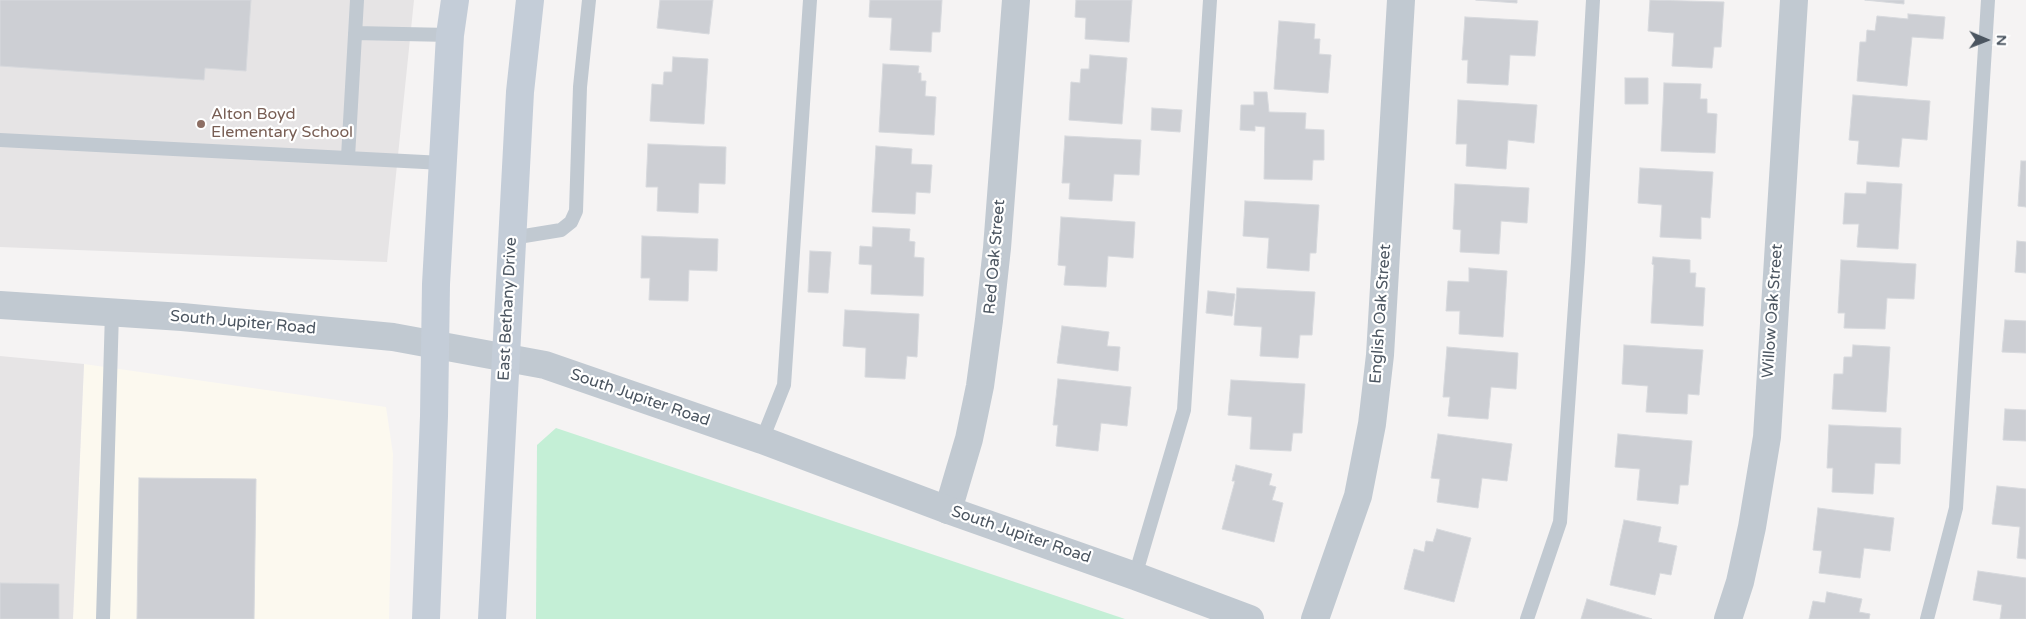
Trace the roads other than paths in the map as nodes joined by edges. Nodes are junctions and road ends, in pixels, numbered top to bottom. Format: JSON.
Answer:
{"nodes":[{"id":1,"x":358,"y":0,"type":"edge"},
{"id":2,"x":455,"y":0,"type":"edge"},
{"id":3,"x":530,"y":0,"type":"edge"},
{"id":4,"x":589,"y":0,"type":"edge"},
{"id":5,"x":810,"y":0,"type":"edge"},
{"id":6,"x":1016,"y":0,"type":"edge"},
{"id":7,"x":1210,"y":0,"type":"edge"},
{"id":8,"x":1401,"y":0,"type":"edge"},
{"id":9,"x":1593,"y":0,"type":"edge"},
{"id":10,"x":1794,"y":0,"type":"edge"},
{"id":11,"x":1988,"y":0,"type":"edge"},
{"id":12,"x":356,"y":33,"type":"junction"},
{"id":13,"x":450,"y":35,"type":"junction"},
{"id":14,"x":0,"y":140,"type":"edge"},
{"id":15,"x":348,"y":157,"type":"junction"},
{"id":16,"x":443,"y":163,"type":"junction"},
{"id":17,"x":512,"y":238,"type":"junction"},
{"id":18,"x":0,"y":305,"type":"edge"},
{"id":19,"x":112,"y":312,"type":"junction"},
{"id":20,"x":435,"y":344,"type":"junction"},
{"id":21,"x":505,"y":357,"type":"junction"},
{"id":22,"x":762,"y":440,"type":"junction"},
{"id":23,"x":948,"y":510,"type":"junction"},
{"id":24,"x":1135,"y":576,"type":"junction"},
{"id":25,"x":104,"y":619,"type":"edge"},
{"id":26,"x":426,"y":619,"type":"edge"},
{"id":27,"x":492,"y":619,"type":"edge"},
{"id":28,"x":1250,"y":619,"type":"edge"},
{"id":29,"x":1315,"y":619,"type":"edge"},
{"id":30,"x":1527,"y":619,"type":"edge"},
{"id":31,"x":1728,"y":619,"type":"edge"},
{"id":32,"x":1927,"y":619,"type":"edge"}],
"edges":[{"from":1,"to":12,"type":"lane"},
{"from":2,"to":13,"type":"main road"},
{"from":3,"to":17,"type":"main road","name":"East Bethany Drive"},
{"from":4,"to":17,"type":"lane"},
{"from":5,"to":22,"type":"lane"},
{"from":6,"to":23,"type":"street","name":"Red Oak Street"},
{"from":7,"to":24,"type":"lane"},
{"from":8,"to":29,"type":"street","name":"English Oak Street"},
{"from":9,"to":30,"type":"lane"},
{"from":10,"to":31,"type":"street","name":"Willow Oak Street"},
{"from":11,"to":32,"type":"lane"},
{"from":12,"to":13,"type":"lane"},
{"from":12,"to":15,"type":"lane"},
{"from":13,"to":16,"type":"main road"},
{"from":14,"to":15,"type":"lane"},
{"from":15,"to":16,"type":"lane"},
{"from":16,"to":20,"type":"main road"},
{"from":17,"to":21,"type":"main road","name":"East Bethany Drive"},
{"from":18,"to":19,"type":"street","name":"South Jupiter Road"},
{"from":19,"to":20,"type":"street","name":"South Jupiter Road"},
{"from":19,"to":25,"type":"lane"},
{"from":20,"to":21,"type":"street","name":"South Jupiter Road"},
{"from":20,"to":26,"type":"main road"},
{"from":21,"to":22,"type":"street","name":"South Jupiter Road"},
{"from":21,"to":27,"type":"main road","name":"East Bethany Drive"},
{"from":22,"to":23,"type":"street","name":"South Jupiter Road"},
{"from":23,"to":24,"type":"street","name":"South Jupiter Road"},
{"from":24,"to":28,"type":"street","name":"South Jupiter Road"}]}
